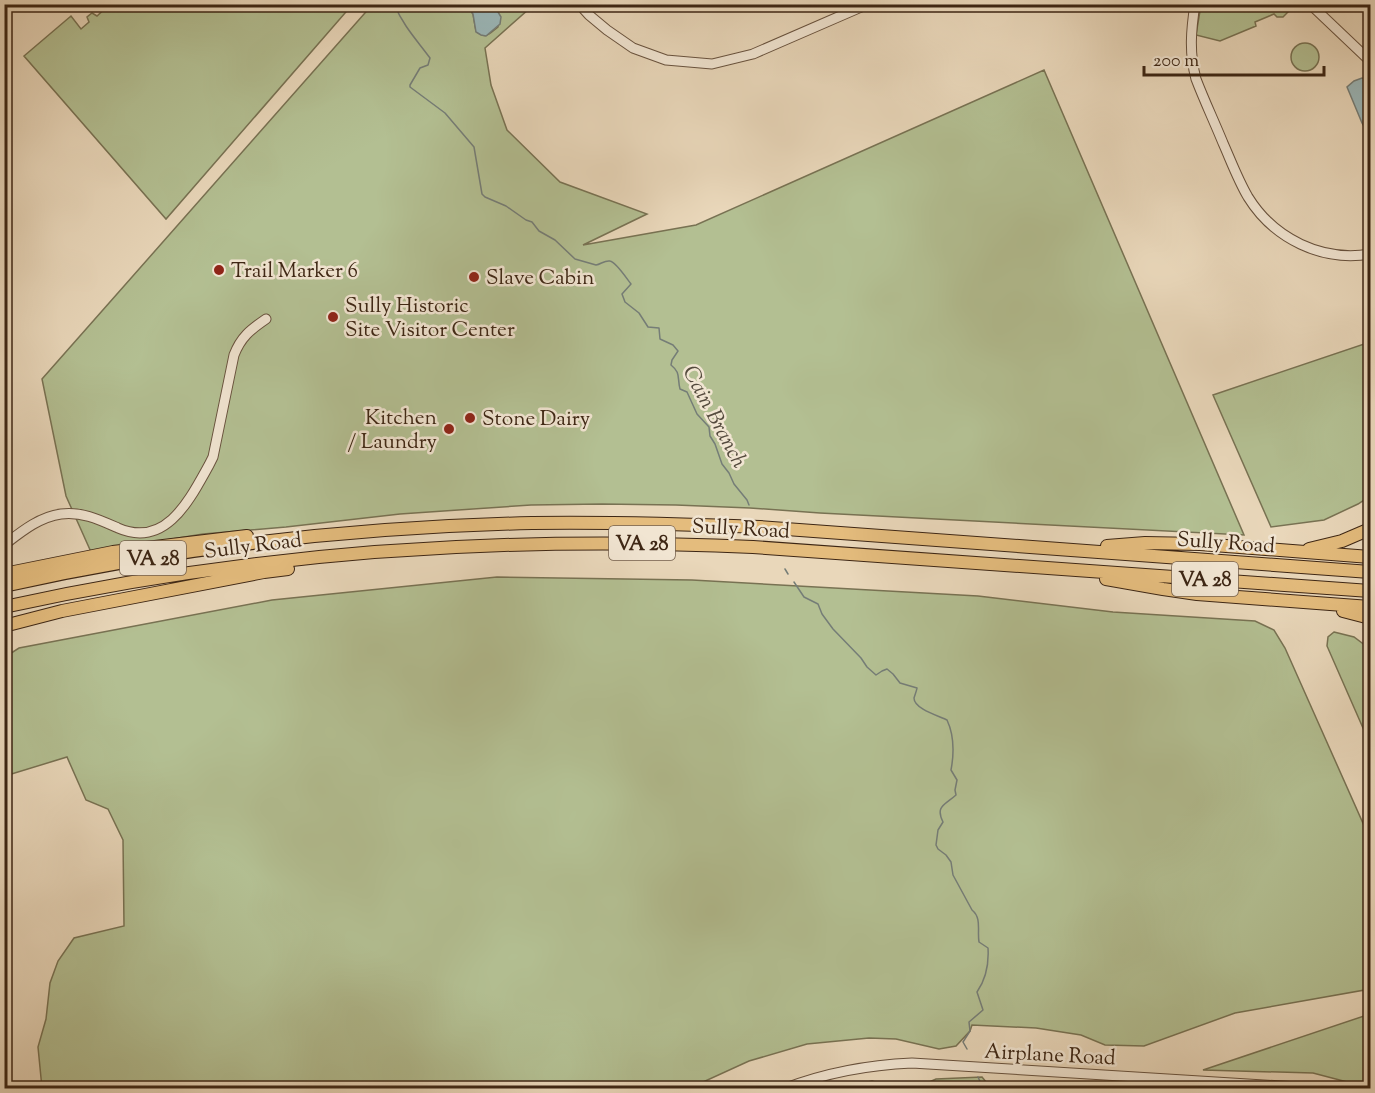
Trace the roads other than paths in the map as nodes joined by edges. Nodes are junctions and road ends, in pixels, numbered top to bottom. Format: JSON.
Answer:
{"nodes":[{"id":1,"x":579,"y":4,"type":"edge"},
{"id":2,"x":868,"y":4,"type":"edge"},
{"id":3,"x":1195,"y":4,"type":"edge"},
{"id":4,"x":1310,"y":4,"type":"edge"},
{"id":5,"x":1371,"y":61,"type":"edge"},
{"id":6,"x":1371,"y":254,"type":"edge"},
{"id":7,"x":266,"y":319,"type":"dead end"},
{"id":8,"x":1371,"y":529,"type":"edge"},
{"id":9,"x":302,"y":538,"type":"junction"},
{"id":10,"x":4,"y":545,"type":"edge"},
{"id":11,"x":1054,"y":548,"type":"junction"},
{"id":12,"x":388,"y":550,"type":"junction"},
{"id":13,"x":1297,"y":551,"type":"junction"},
{"id":14,"x":1371,"y":557,"type":"edge"},
{"id":15,"x":1039,"y":567,"type":"junction"},
{"id":16,"x":1371,"y":572,"type":"edge"},
{"id":17,"x":6,"y":573,"type":"edge"},
{"id":18,"x":4,"y":586,"type":"edge"},
{"id":19,"x":1371,"y":591,"type":"edge"},
{"id":20,"x":1310,"y":602,"type":"junction"},
{"id":21,"x":1371,"y":607,"type":"edge"},
{"id":22,"x":4,"y":608,"type":"edge"},
{"id":23,"x":62,"y":611,"type":"junction"},
{"id":24,"x":1371,"y":618,"type":"edge"},
{"id":25,"x":4,"y":621,"type":"edge"},
{"id":26,"x":4,"y":626,"type":"edge"},
{"id":27,"x":786,"y":1089,"type":"edge"},
{"id":28,"x":1314,"y":1089,"type":"edge"}],
"edges":[{"from":1,"to":2,"type":"street"},
{"from":3,"to":6,"type":"street"},
{"from":4,"to":5,"type":"street"},
{"from":7,"to":10,"type":"street"},
{"from":8,"to":13,"type":"highway"},
{"from":9,"to":11,"type":"highway","name":"Sully Road","number":"VA 28"},
{"from":9,"to":17,"type":"highway"},
{"from":9,"to":18,"type":"highway","name":"Sully Road","number":"VA 28"},
{"from":11,"to":13,"type":"highway"},
{"from":11,"to":16,"type":"highway","name":"Sully Road","number":"VA 28"},
{"from":12,"to":15,"type":"highway","name":"Sully Road","number":"VA 28"},
{"from":12,"to":22,"type":"highway","name":"Sully Road","number":"VA 28"},
{"from":12,"to":23,"type":"highway"},
{"from":13,"to":14,"type":"highway"},
{"from":15,"to":19,"type":"highway","name":"Sully Road","number":"VA 28"},
{"from":15,"to":20,"type":"highway"},
{"from":20,"to":21,"type":"highway"},
{"from":20,"to":24,"type":"highway"},
{"from":23,"to":25,"type":"highway"},
{"from":23,"to":26,"type":"highway"},
{"from":27,"to":28,"type":"street","name":"Airplane Road"}]}
